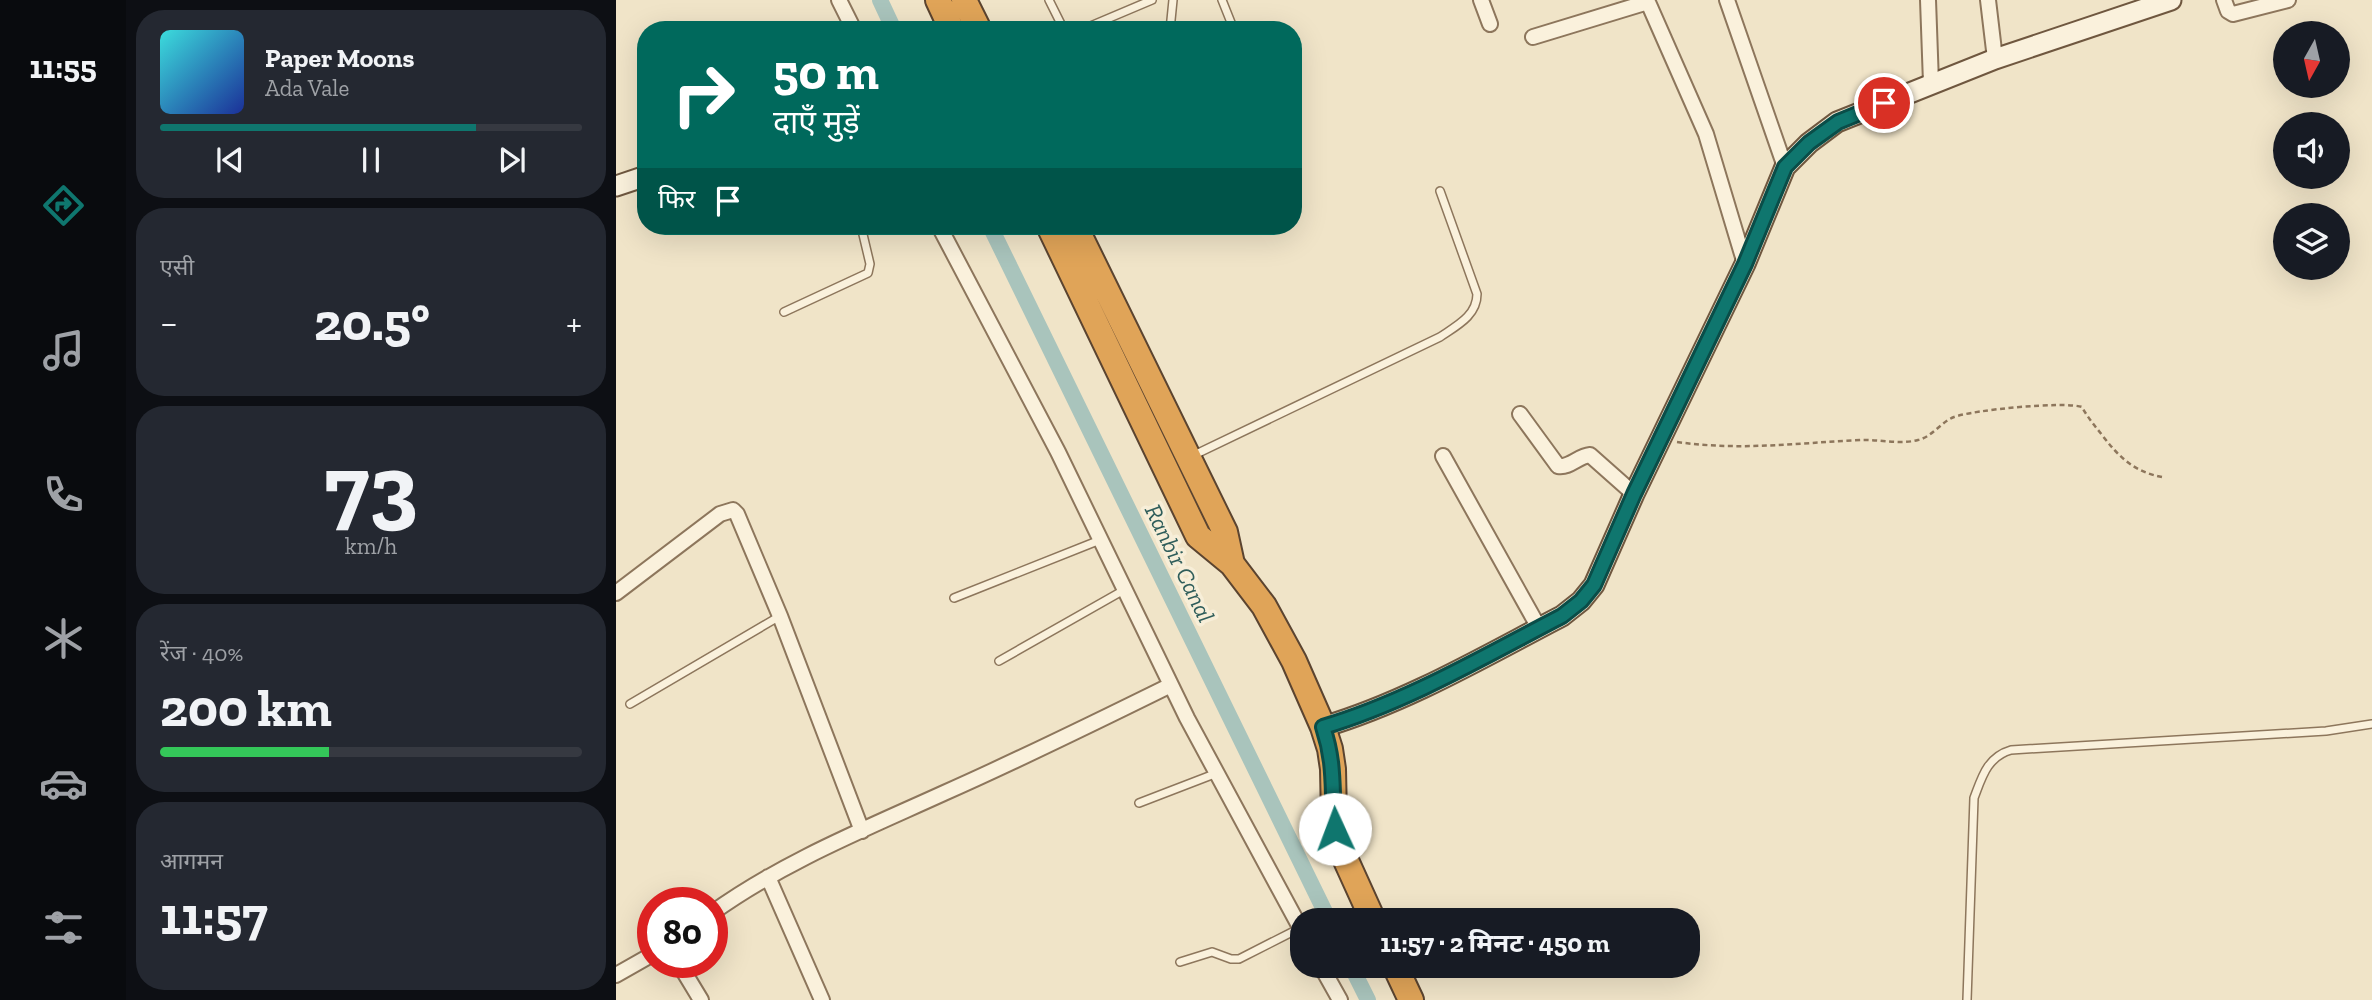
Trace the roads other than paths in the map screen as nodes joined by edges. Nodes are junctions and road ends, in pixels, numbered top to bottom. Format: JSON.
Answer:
{"nodes":[{"id":1,"x":839,"y":0,"type":"edge"},
{"id":2,"x":938,"y":0,"type":"edge"},
{"id":3,"x":964,"y":0,"type":"edge"},
{"id":4,"x":1049,"y":0,"type":"edge"},
{"id":5,"x":1152,"y":0,"type":"edge"},
{"id":6,"x":1172,"y":0,"type":"edge"},
{"id":7,"x":1222,"y":0,"type":"edge"},
{"id":8,"x":1481,"y":0,"type":"edge"},
{"id":9,"x":1727,"y":0,"type":"edge"},
{"id":10,"x":1928,"y":0,"type":"edge"},
{"id":11,"x":1989,"y":0,"type":"edge"},
{"id":12,"x":2171,"y":0,"type":"edge"},
{"id":13,"x":2224,"y":0,"type":"edge"},
{"id":14,"x":2288,"y":0,"type":"edge"},
{"id":15,"x":1648,"y":1,"type":"edge"},
{"id":16,"x":849,"y":21,"type":"edge"},
{"id":17,"x":948,"y":21,"type":"edge"},
{"id":18,"x":974,"y":21,"type":"edge"},
{"id":19,"x":1060,"y":21,"type":"edge"},
{"id":20,"x":1102,"y":21,"type":"edge"},
{"id":21,"x":1171,"y":21,"type":"edge"},
{"id":22,"x":1230,"y":21,"type":"edge"},
{"id":23,"x":1490,"y":24,"type":"dead end"},
{"id":24,"x":1533,"y":37,"type":"dead end"},
{"id":25,"x":1995,"y":59,"type":"junction"},
{"id":26,"x":1931,"y":83,"type":"junction"},
{"id":27,"x":1785,"y":167,"type":"junction"},
{"id":28,"x":637,"y":179,"type":"edge"},
{"id":29,"x":616,"y":186,"type":"edge"},
{"id":30,"x":1440,"y":191,"type":"dead end"},
{"id":31,"x":863,"y":235,"type":"edge"},
{"id":32,"x":944,"y":235,"type":"edge"},
{"id":33,"x":1053,"y":235,"type":"edge"},
{"id":34,"x":1079,"y":235,"type":"edge"},
{"id":35,"x":1745,"y":264,"type":"junction"},
{"id":36,"x":784,"y":312,"type":"dead end"},
{"id":37,"x":1520,"y":414,"type":"dead end"},
{"id":38,"x":1443,"y":456,"type":"dead end"},
{"id":39,"x":1188,"y":458,"type":"junction"},
{"id":40,"x":1634,"y":494,"type":"junction"},
{"id":41,"x":1100,"y":540,"type":"junction"},
{"id":42,"x":1232,"y":564,"type":"junction"},
{"id":43,"x":1124,"y":590,"type":"junction"},
{"id":44,"x":616,"y":593,"type":"edge"},
{"id":45,"x":954,"y":598,"type":"dead end"},
{"id":46,"x":780,"y":617,"type":"junction"},
{"id":47,"x":1539,"y":628,"type":"junction"},
{"id":48,"x":999,"y":661,"type":"dead end"},
{"id":49,"x":1171,"y":685,"type":"junction"},
{"id":50,"x":630,"y":704,"type":"dead end"},
{"id":51,"x":2372,"y":724,"type":"edge"},
{"id":52,"x":1323,"y":727,"type":"junction"},
{"id":53,"x":1217,"y":773,"type":"junction"},
{"id":54,"x":1139,"y":803,"type":"dead end"},
{"id":55,"x":862,"y":831,"type":"junction"},
{"id":56,"x":768,"y":877,"type":"junction"},
{"id":57,"x":728,"y":902,"type":"edge"},
{"id":58,"x":1368,"y":908,"type":"edge"},
{"id":59,"x":1290,"y":909,"type":"edge"},
{"id":60,"x":1290,"y":934,"type":"edge"},
{"id":61,"x":1180,"y":962,"type":"dead end"},
{"id":62,"x":637,"y":963,"type":"edge"},
{"id":63,"x":616,"y":975,"type":"edge"},
{"id":64,"x":688,"y":978,"type":"edge"},
{"id":65,"x":1328,"y":978,"type":"edge"},
{"id":66,"x":1401,"y":978,"type":"edge"},
{"id":67,"x":701,"y":1000,"type":"edge"},
{"id":68,"x":822,"y":1000,"type":"edge"},
{"id":69,"x":1340,"y":1000,"type":"edge"},
{"id":70,"x":1411,"y":1000,"type":"edge"},
{"id":71,"x":1967,"y":1000,"type":"edge"}],
"edges":[{"from":1,"to":16,"type":"street"},
{"from":2,"to":17,"type":"highway"},
{"from":3,"to":18,"type":"highway"},
{"from":4,"to":19,"type":"lane"},
{"from":5,"to":20,"type":"lane"},
{"from":6,"to":21,"type":"lane"},
{"from":7,"to":22,"type":"lane"},
{"from":8,"to":23,"type":"street"},
{"from":9,"to":27,"type":"street"},
{"from":10,"to":26,"type":"street"},
{"from":11,"to":25,"type":"street"},
{"from":12,"to":25,"type":"street"},
{"from":13,"to":14,"type":"street"},
{"from":15,"to":24,"type":"street"},
{"from":15,"to":35,"type":"street"},
{"from":25,"to":26,"type":"street"},
{"from":26,"to":27,"type":"street"},
{"from":27,"to":35,"type":"street"},
{"from":28,"to":29,"type":"street"},
{"from":30,"to":39,"type":"lane"},
{"from":31,"to":36,"type":"lane"},
{"from":32,"to":41,"type":"street"},
{"from":33,"to":42,"type":"highway"},
{"from":34,"to":39,"type":"highway"},
{"from":35,"to":40,"type":"street"},
{"from":37,"to":40,"type":"street"},
{"from":38,"to":47,"type":"street"},
{"from":39,"to":42,"type":"highway"},
{"from":40,"to":47,"type":"street"},
{"from":41,"to":43,"type":"street"},
{"from":41,"to":45,"type":"lane"},
{"from":42,"to":52,"type":"highway"},
{"from":43,"to":48,"type":"lane"},
{"from":43,"to":49,"type":"street"},
{"from":44,"to":46,"type":"street"},
{"from":46,"to":50,"type":"lane"},
{"from":46,"to":55,"type":"street"},
{"from":47,"to":52,"type":"street"},
{"from":49,"to":53,"type":"street"},
{"from":49,"to":55,"type":"street"},
{"from":51,"to":71,"type":"lane"},
{"from":52,"to":58,"type":"highway"},
{"from":53,"to":54,"type":"lane"},
{"from":53,"to":59,"type":"street"},
{"from":55,"to":56,"type":"street"},
{"from":56,"to":57,"type":"street"},
{"from":56,"to":68,"type":"street"},
{"from":60,"to":61,"type":"lane"},
{"from":62,"to":63,"type":"street"},
{"from":64,"to":67,"type":"street"},
{"from":65,"to":69,"type":"street"},
{"from":66,"to":70,"type":"highway"}]}
